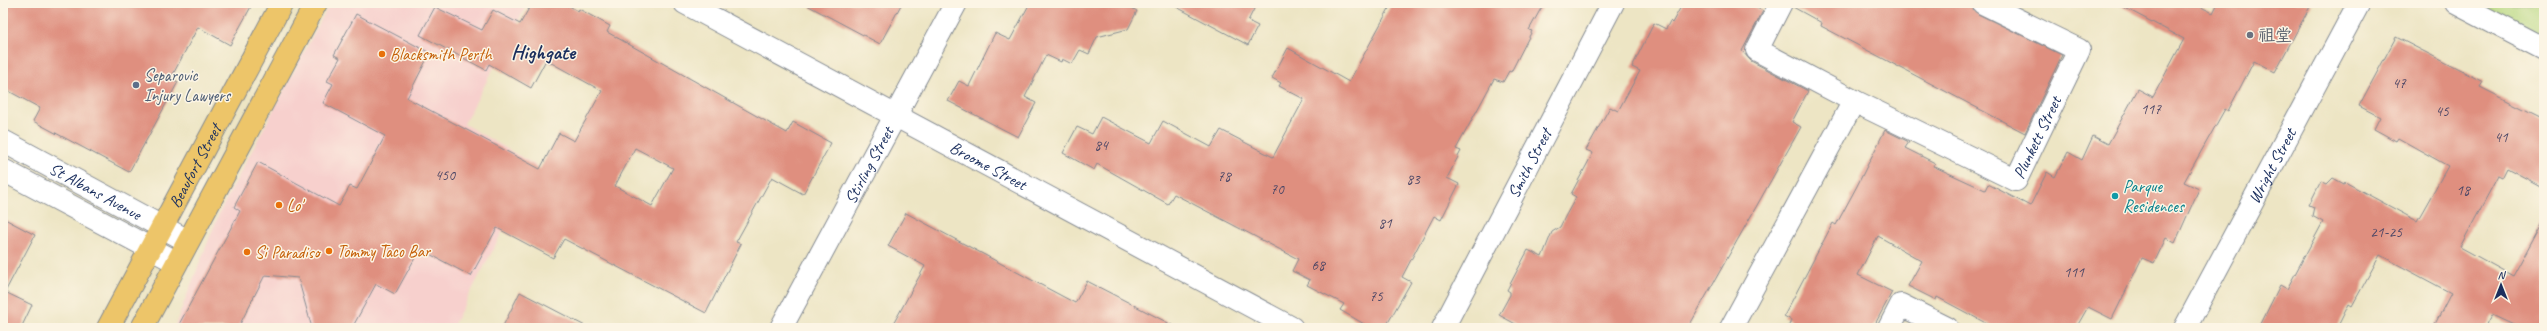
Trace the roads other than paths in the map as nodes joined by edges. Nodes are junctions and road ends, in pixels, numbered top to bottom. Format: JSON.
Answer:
{"nodes":[{"id":1,"x":282,"y":3,"type":"edge"},
{"id":2,"x":316,"y":3,"type":"edge"},
{"id":3,"x":684,"y":3,"type":"edge"},
{"id":4,"x":956,"y":3,"type":"edge"},
{"id":5,"x":1613,"y":3,"type":"edge"},
{"id":6,"x":1781,"y":3,"type":"edge"},
{"id":7,"x":1983,"y":3,"type":"edge"},
{"id":8,"x":2359,"y":3,"type":"edge"},
{"id":9,"x":2456,"y":3,"type":"edge"},
{"id":10,"x":2544,"y":49,"type":"edge"},
{"id":11,"x":1854,"y":101,"type":"junction"},
{"id":12,"x":894,"y":116,"type":"junction"},
{"id":13,"x":3,"y":142,"type":"edge"},
{"id":14,"x":3,"y":170,"type":"edge"},
{"id":15,"x":162,"y":227,"type":"junction"},
{"id":16,"x":188,"y":241,"type":"junction"},
{"id":17,"x":151,"y":248,"type":"junction"},
{"id":18,"x":176,"y":262,"type":"junction"},
{"id":19,"x":1445,"y":326,"type":"edge"},
{"id":20,"x":108,"y":328,"type":"edge"},
{"id":21,"x":142,"y":328,"type":"edge"},
{"id":22,"x":781,"y":328,"type":"edge"},
{"id":23,"x":1292,"y":328,"type":"edge"},
{"id":24,"x":1731,"y":328,"type":"edge"},
{"id":25,"x":1889,"y":328,"type":"edge"},
{"id":26,"x":1947,"y":328,"type":"edge"},
{"id":27,"x":2184,"y":328,"type":"edge"}],
"edges":[{"from":1,"to":15,"type":"main road","name":"Beaufort Street"},
{"from":2,"to":16,"type":"main road","name":"Beaufort Street"},
{"from":3,"to":12,"type":"street","name":"Broome Street"},
{"from":4,"to":12,"type":"street","name":"Stirling Street"},
{"from":5,"to":19,"type":"street","name":"Smith Street"},
{"from":6,"to":11,"type":"street","name":"Plunkett Street"},
{"from":7,"to":11,"type":"street","name":"Plunkett Street"},
{"from":8,"to":27,"type":"street","name":"Wright Street"},
{"from":9,"to":10,"type":"street"},
{"from":11,"to":24,"type":"street"},
{"from":12,"to":22,"type":"street","name":"Stirling Street"},
{"from":12,"to":23,"type":"street","name":"Broome Street"},
{"from":13,"to":15,"type":"street","name":"St Albans Avenue"},
{"from":14,"to":17,"type":"street","name":"St Albans Avenue"},
{"from":15,"to":16,"type":"street","name":"St Albans Avenue"},
{"from":15,"to":17,"type":"main road","name":"Beaufort Street"},
{"from":16,"to":18,"type":"main road","name":"Beaufort Street"},
{"from":17,"to":18,"type":"street","name":"St Albans Avenue"},
{"from":17,"to":20,"type":"main road","name":"Beaufort Street"},
{"from":18,"to":21,"type":"main road","name":"Beaufort Street"},
{"from":25,"to":26,"type":"street"}]}
